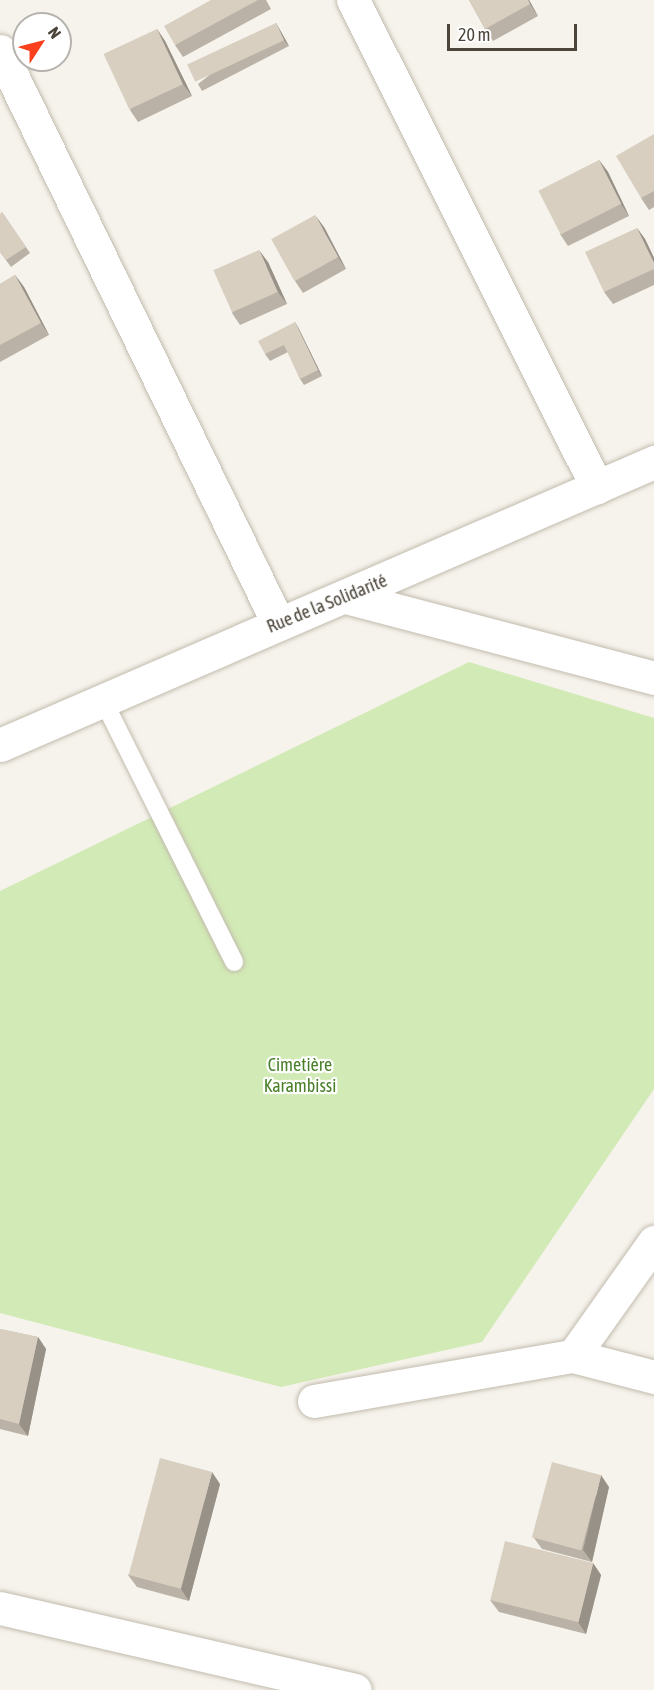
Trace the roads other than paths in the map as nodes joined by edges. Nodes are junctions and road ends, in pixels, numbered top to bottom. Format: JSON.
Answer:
{"nodes":[{"id":1,"x":353,"y":0,"type":"edge"},
{"id":2,"x":0,"y":51,"type":"edge"},
{"id":3,"x":654,"y":462,"type":"edge"},
{"id":4,"x":597,"y":487,"type":"junction"},
{"id":5,"x":346,"y":597,"type":"junction"},
{"id":6,"x":278,"y":623,"type":"junction"},
{"id":7,"x":654,"y":678,"type":"edge"},
{"id":8,"x":104,"y":699,"type":"junction"},
{"id":9,"x":0,"y":745,"type":"edge"},
{"id":10,"x":234,"y":962,"type":"dead end"},
{"id":11,"x":654,"y":1242,"type":"edge"},
{"id":12,"x":573,"y":1356,"type":"junction"},
{"id":13,"x":654,"y":1377,"type":"edge"},
{"id":14,"x":314,"y":1401,"type":"dead end"},
{"id":15,"x":0,"y":1608,"type":"edge"},
{"id":16,"x":355,"y":1690,"type":"edge"}],
"edges":[{"from":1,"to":4,"type":"street"},
{"from":2,"to":6,"type":"street"},
{"from":3,"to":4,"type":"street","name":"Rue de la Solidarité"},
{"from":4,"to":5,"type":"street","name":"Rue de la Solidarité"},
{"from":5,"to":6,"type":"street","name":"Rue de la Solidarité"},
{"from":5,"to":7,"type":"street"},
{"from":6,"to":8,"type":"street","name":"Rue de la Solidarité"},
{"from":8,"to":9,"type":"street","name":"Rue de la Solidarité"},
{"from":8,"to":10,"type":"lane"},
{"from":11,"to":12,"type":"street"},
{"from":12,"to":13,"type":"street"},
{"from":12,"to":14,"type":"street"},
{"from":15,"to":16,"type":"street"}]}
